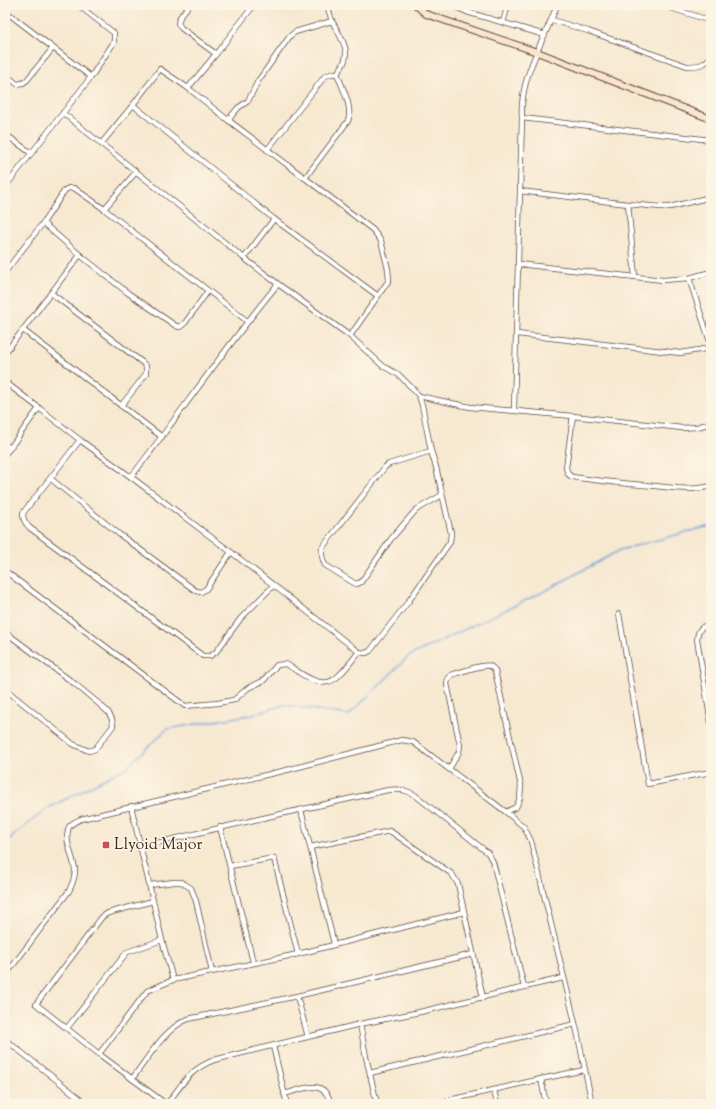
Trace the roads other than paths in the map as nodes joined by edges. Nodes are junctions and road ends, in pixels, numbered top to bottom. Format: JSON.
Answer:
{"nodes":[{"id":1,"x":78,"y":5,"type":"edge"},
{"id":2,"x":189,"y":5,"type":"edge"},
{"id":3,"x":254,"y":5,"type":"edge"},
{"id":4,"x":327,"y":5,"type":"edge"},
{"id":5,"x":416,"y":5,"type":"edge"},
{"id":6,"x":508,"y":5,"type":"edge"},
{"id":7,"x":557,"y":5,"type":"edge"},
{"id":8,"x":662,"y":5,"type":"edge"},
{"id":9,"x":455,"y":6,"type":"edge"},
{"id":10,"x":5,"y":11,"type":"edge"},
{"id":11,"x":552,"y":20,"type":"junction"},
{"id":12,"x":332,"y":21,"type":"junction"},
{"id":13,"x":711,"y":21,"type":"edge"},
{"id":14,"x":503,"y":22,"type":"junction"},
{"id":15,"x":545,"y":35,"type":"junction"},
{"id":16,"x":53,"y":48,"type":"junction"},
{"id":17,"x":537,"y":52,"type":"junction"},
{"id":18,"x":216,"y":54,"type":"junction"},
{"id":19,"x":711,"y":56,"type":"edge"},
{"id":20,"x":337,"y":73,"type":"junction"},
{"id":21,"x":5,"y":74,"type":"edge"},
{"id":22,"x":91,"y":77,"type":"junction"},
{"id":23,"x":188,"y":88,"type":"junction"},
{"id":24,"x":133,"y":105,"type":"junction"},
{"id":25,"x":63,"y":113,"type":"junction"},
{"id":26,"x":522,"y":118,"type":"junction"},
{"id":27,"x":711,"y":119,"type":"edge"},
{"id":28,"x":228,"y":120,"type":"junction"},
{"id":29,"x":5,"y":134,"type":"edge"},
{"id":30,"x":711,"y":140,"type":"edge"},
{"id":31,"x":101,"y":144,"type":"junction"},
{"id":32,"x":267,"y":150,"type":"junction"},
{"id":33,"x":31,"y":153,"type":"junction"},
{"id":34,"x":136,"y":172,"type":"junction"},
{"id":35,"x":305,"y":178,"type":"junction"},
{"id":36,"x":5,"y":187,"type":"edge"},
{"id":37,"x":520,"y":191,"type":"junction"},
{"id":38,"x":711,"y":197,"type":"edge"},
{"id":39,"x":628,"y":204,"type":"junction"},
{"id":40,"x":104,"y":209,"type":"junction"},
{"id":41,"x":274,"y":219,"type":"junction"},
{"id":42,"x":43,"y":223,"type":"junction"},
{"id":43,"x":80,"y":255,"type":"junction"},
{"id":44,"x":244,"y":258,"type":"junction"},
{"id":45,"x":518,"y":264,"type":"junction"},
{"id":46,"x":5,"y":272,"type":"edge"},
{"id":47,"x":711,"y":272,"type":"edge"},
{"id":48,"x":635,"y":277,"type":"junction"},
{"id":49,"x":689,"y":278,"type":"junction"},
{"id":50,"x":278,"y":284,"type":"junction"},
{"id":51,"x":208,"y":291,"type":"junction"},
{"id":52,"x":51,"y":293,"type":"junction"},
{"id":53,"x":378,"y":296,"type":"junction"},
{"id":54,"x":248,"y":321,"type":"junction"},
{"id":55,"x":23,"y":330,"type":"junction"},
{"id":56,"x":517,"y":334,"type":"junction"},
{"id":57,"x":350,"y":336,"type":"junction"},
{"id":58,"x":711,"y":346,"type":"edge"},
{"id":59,"x":5,"y":353,"type":"edge"},
{"id":60,"x":5,"y":382,"type":"edge"},
{"id":61,"x":419,"y":396,"type":"junction"},
{"id":62,"x":121,"y":406,"type":"junction"},
{"id":63,"x":39,"y":408,"type":"junction"},
{"id":64,"x":514,"y":410,"type":"junction"},
{"id":65,"x":573,"y":416,"type":"junction"},
{"id":66,"x":711,"y":423,"type":"edge"},
{"id":67,"x":162,"y":437,"type":"junction"},
{"id":68,"x":80,"y":440,"type":"junction"},
{"id":69,"x":5,"y":444,"type":"edge"},
{"id":70,"x":10,"y":448,"type":"junction"},
{"id":71,"x":431,"y":451,"type":"junction"},
{"id":72,"x":5,"y":454,"type":"edge"},
{"id":73,"x":130,"y":477,"type":"junction"},
{"id":74,"x":50,"y":479,"type":"junction"},
{"id":75,"x":711,"y":486,"type":"edge"},
{"id":76,"x":442,"y":495,"type":"junction"},
{"id":77,"x":230,"y":552,"type":"junction"},
{"id":78,"x":5,"y":571,"type":"edge"},
{"id":79,"x":273,"y":586,"type":"junction"},
{"id":80,"x":619,"y":614,"type":"dead end"},
{"id":81,"x":711,"y":624,"type":"edge"},
{"id":82,"x":5,"y":632,"type":"edge"},
{"id":83,"x":359,"y":652,"type":"junction"},
{"id":84,"x":5,"y":689,"type":"edge"},
{"id":85,"x":709,"y":696,"type":"edge"},
{"id":86,"x":711,"y":723,"type":"edge"},
{"id":87,"x":449,"y":769,"type":"junction"},
{"id":88,"x":711,"y":772,"type":"edge"},
{"id":89,"x":131,"y":806,"type":"junction"},
{"id":90,"x":300,"y":810,"type":"junction"},
{"id":91,"x":506,"y":812,"type":"junction"},
{"id":92,"x":220,"y":827,"type":"junction"},
{"id":93,"x":141,"y":846,"type":"junction"},
{"id":94,"x":310,"y":847,"type":"junction"},
{"id":95,"x":230,"y":866,"type":"junction"},
{"id":96,"x":150,"y":885,"type":"junction"},
{"id":97,"x":153,"y":901,"type":"junction"},
{"id":98,"x":464,"y":912,"type":"junction"},
{"id":99,"x":162,"y":940,"type":"junction"},
{"id":100,"x":334,"y":944,"type":"junction"},
{"id":101,"x":298,"y":954,"type":"junction"},
{"id":102,"x":473,"y":954,"type":"junction"},
{"id":103,"x":253,"y":962,"type":"junction"},
{"id":104,"x":212,"y":972,"type":"junction"},
{"id":105,"x":5,"y":976,"type":"edge"},
{"id":106,"x":563,"y":978,"type":"junction"},
{"id":107,"x":173,"y":980,"type":"junction"},
{"id":108,"x":524,"y":987,"type":"junction"},
{"id":109,"x":297,"y":996,"type":"junction"},
{"id":110,"x":483,"y":998,"type":"junction"},
{"id":111,"x":360,"y":1024,"type":"junction"},
{"id":112,"x":575,"y":1024,"type":"junction"},
{"id":113,"x":67,"y":1028,"type":"junction"},
{"id":114,"x":308,"y":1037,"type":"junction"},
{"id":115,"x":5,"y":1045,"type":"edge"},
{"id":116,"x":273,"y":1046,"type":"junction"},
{"id":117,"x":99,"y":1054,"type":"junction"},
{"id":118,"x":584,"y":1070,"type":"junction"},
{"id":119,"x":370,"y":1073,"type":"junction"},
{"id":120,"x":132,"y":1079,"type":"junction"},
{"id":121,"x":541,"y":1079,"type":"junction"},
{"id":122,"x":494,"y":1090,"type":"junction"},
{"id":123,"x":284,"y":1094,"type":"junction"},
{"id":124,"x":87,"y":1104,"type":"edge"},
{"id":125,"x":167,"y":1104,"type":"edge"},
{"id":126,"x":286,"y":1104,"type":"edge"},
{"id":127,"x":331,"y":1104,"type":"edge"},
{"id":128,"x":377,"y":1104,"type":"edge"},
{"id":129,"x":432,"y":1104,"type":"edge"},
{"id":130,"x":497,"y":1104,"type":"edge"},
{"id":131,"x":546,"y":1104,"type":"edge"},
{"id":132,"x":592,"y":1104,"type":"edge"}],
"edges":[{"from":1,"to":22,"type":"street"},
{"from":2,"to":18,"type":"street"},
{"from":3,"to":18,"type":"street"},
{"from":4,"to":12,"type":"street"},
{"from":5,"to":17,"type":"street"},
{"from":6,"to":14,"type":"street"},
{"from":7,"to":11,"type":"street"},
{"from":8,"to":13,"type":"street"},
{"from":9,"to":14,"type":"street"},
{"from":10,"to":16,"type":"street"},
{"from":11,"to":15,"type":"street"},
{"from":11,"to":19,"type":"street"},
{"from":12,"to":20,"type":"street"},
{"from":12,"to":28,"type":"street"},
{"from":14,"to":15,"type":"street"},
{"from":15,"to":17,"type":"street"},
{"from":16,"to":21,"type":"street"},
{"from":16,"to":22,"type":"street"},
{"from":17,"to":26,"type":"street"},
{"from":17,"to":27,"type":"street"},
{"from":18,"to":23,"type":"street"},
{"from":20,"to":32,"type":"street"},
{"from":20,"to":35,"type":"street"},
{"from":22,"to":25,"type":"street"},
{"from":23,"to":24,"type":"street"},
{"from":23,"to":28,"type":"street"},
{"from":24,"to":31,"type":"street"},
{"from":24,"to":41,"type":"street"},
{"from":25,"to":31,"type":"street"},
{"from":25,"to":33,"type":"street"},
{"from":26,"to":30,"type":"street"},
{"from":26,"to":37,"type":"street"},
{"from":28,"to":32,"type":"street"},
{"from":29,"to":33,"type":"street"},
{"from":31,"to":34,"type":"street"},
{"from":32,"to":35,"type":"street"},
{"from":33,"to":36,"type":"street"},
{"from":34,"to":40,"type":"street"},
{"from":34,"to":44,"type":"street"},
{"from":35,"to":53,"type":"street"},
{"from":37,"to":39,"type":"street"},
{"from":37,"to":45,"type":"street"},
{"from":38,"to":39,"type":"street"},
{"from":39,"to":48,"type":"street"},
{"from":40,"to":42,"type":"street"},
{"from":40,"to":51,"type":"street"},
{"from":41,"to":44,"type":"street"},
{"from":41,"to":53,"type":"street"},
{"from":42,"to":43,"type":"street"},
{"from":42,"to":46,"type":"street"},
{"from":43,"to":51,"type":"street"},
{"from":43,"to":52,"type":"street"},
{"from":44,"to":50,"type":"street"},
{"from":45,"to":48,"type":"street"},
{"from":45,"to":56,"type":"street"},
{"from":47,"to":49,"type":"street"},
{"from":48,"to":49,"type":"street"},
{"from":49,"to":58,"type":"street"},
{"from":50,"to":54,"type":"street"},
{"from":50,"to":57,"type":"street"},
{"from":51,"to":54,"type":"street"},
{"from":52,"to":55,"type":"street"},
{"from":52,"to":62,"type":"street"},
{"from":53,"to":57,"type":"street"},
{"from":54,"to":67,"type":"street"},
{"from":55,"to":59,"type":"street"},
{"from":55,"to":62,"type":"street"},
{"from":56,"to":58,"type":"street"},
{"from":56,"to":64,"type":"street"},
{"from":57,"to":61,"type":"street"},
{"from":60,"to":63,"type":"street"},
{"from":61,"to":64,"type":"street"},
{"from":61,"to":71,"type":"street"},
{"from":62,"to":67,"type":"street"},
{"from":63,"to":68,"type":"street"},
{"from":63,"to":70,"type":"street"},
{"from":64,"to":65,"type":"street"},
{"from":65,"to":66,"type":"street"},
{"from":65,"to":75,"type":"street"},
{"from":67,"to":73,"type":"street"},
{"from":68,"to":73,"type":"street"},
{"from":68,"to":74,"type":"street"},
{"from":69,"to":70,"type":"street"},
{"from":70,"to":72,"type":"street"},
{"from":71,"to":76,"type":"street"},
{"from":71,"to":76,"type":"street"},
{"from":73,"to":77,"type":"street"},
{"from":74,"to":77,"type":"street"},
{"from":74,"to":79,"type":"street"},
{"from":76,"to":83,"type":"street"},
{"from":77,"to":79,"type":"street"},
{"from":78,"to":83,"type":"street"},
{"from":79,"to":83,"type":"street"},
{"from":80,"to":88,"type":"street"},
{"from":81,"to":85,"type":"street"},
{"from":82,"to":84,"type":"street"},
{"from":85,"to":86,"type":"street"},
{"from":87,"to":89,"type":"street"},
{"from":87,"to":91,"type":"street"},
{"from":87,"to":91,"type":"street"},
{"from":89,"to":93,"type":"street"},
{"from":89,"to":105,"type":"street"},
{"from":90,"to":92,"type":"street"},
{"from":90,"to":94,"type":"street"},
{"from":90,"to":108,"type":"street"},
{"from":91,"to":106,"type":"street"},
{"from":92,"to":93,"type":"street"},
{"from":92,"to":95,"type":"street"},
{"from":93,"to":96,"type":"street"},
{"from":94,"to":98,"type":"street"},
{"from":94,"to":100,"type":"street"},
{"from":95,"to":101,"type":"street"},
{"from":95,"to":103,"type":"street"},
{"from":96,"to":97,"type":"street"},
{"from":96,"to":104,"type":"street"},
{"from":97,"to":99,"type":"street"},
{"from":97,"to":113,"type":"street"},
{"from":98,"to":100,"type":"street"},
{"from":98,"to":102,"type":"street"},
{"from":99,"to":107,"type":"street"},
{"from":99,"to":113,"type":"street"},
{"from":100,"to":101,"type":"street"},
{"from":101,"to":103,"type":"street"},
{"from":102,"to":109,"type":"street"},
{"from":102,"to":110,"type":"street"},
{"from":103,"to":104,"type":"street"},
{"from":104,"to":107,"type":"street"},
{"from":106,"to":108,"type":"street"},
{"from":106,"to":112,"type":"street"},
{"from":107,"to":117,"type":"street"},
{"from":108,"to":110,"type":"street"},
{"from":109,"to":114,"type":"street"},
{"from":109,"to":120,"type":"street"},
{"from":110,"to":111,"type":"street"},
{"from":111,"to":114,"type":"street"},
{"from":111,"to":119,"type":"street"},
{"from":112,"to":118,"type":"street"},
{"from":112,"to":119,"type":"street"},
{"from":113,"to":117,"type":"street"},
{"from":114,"to":116,"type":"street"},
{"from":115,"to":124,"type":"street"},
{"from":116,"to":123,"type":"street"},
{"from":116,"to":125,"type":"street"},
{"from":117,"to":120,"type":"street"},
{"from":118,"to":121,"type":"street"},
{"from":118,"to":132,"type":"street"},
{"from":119,"to":128,"type":"street"},
{"from":120,"to":125,"type":"street"},
{"from":121,"to":122,"type":"street"},
{"from":121,"to":131,"type":"street"},
{"from":122,"to":129,"type":"street"},
{"from":122,"to":130,"type":"street"},
{"from":123,"to":126,"type":"street"},
{"from":123,"to":127,"type":"street"}]}
